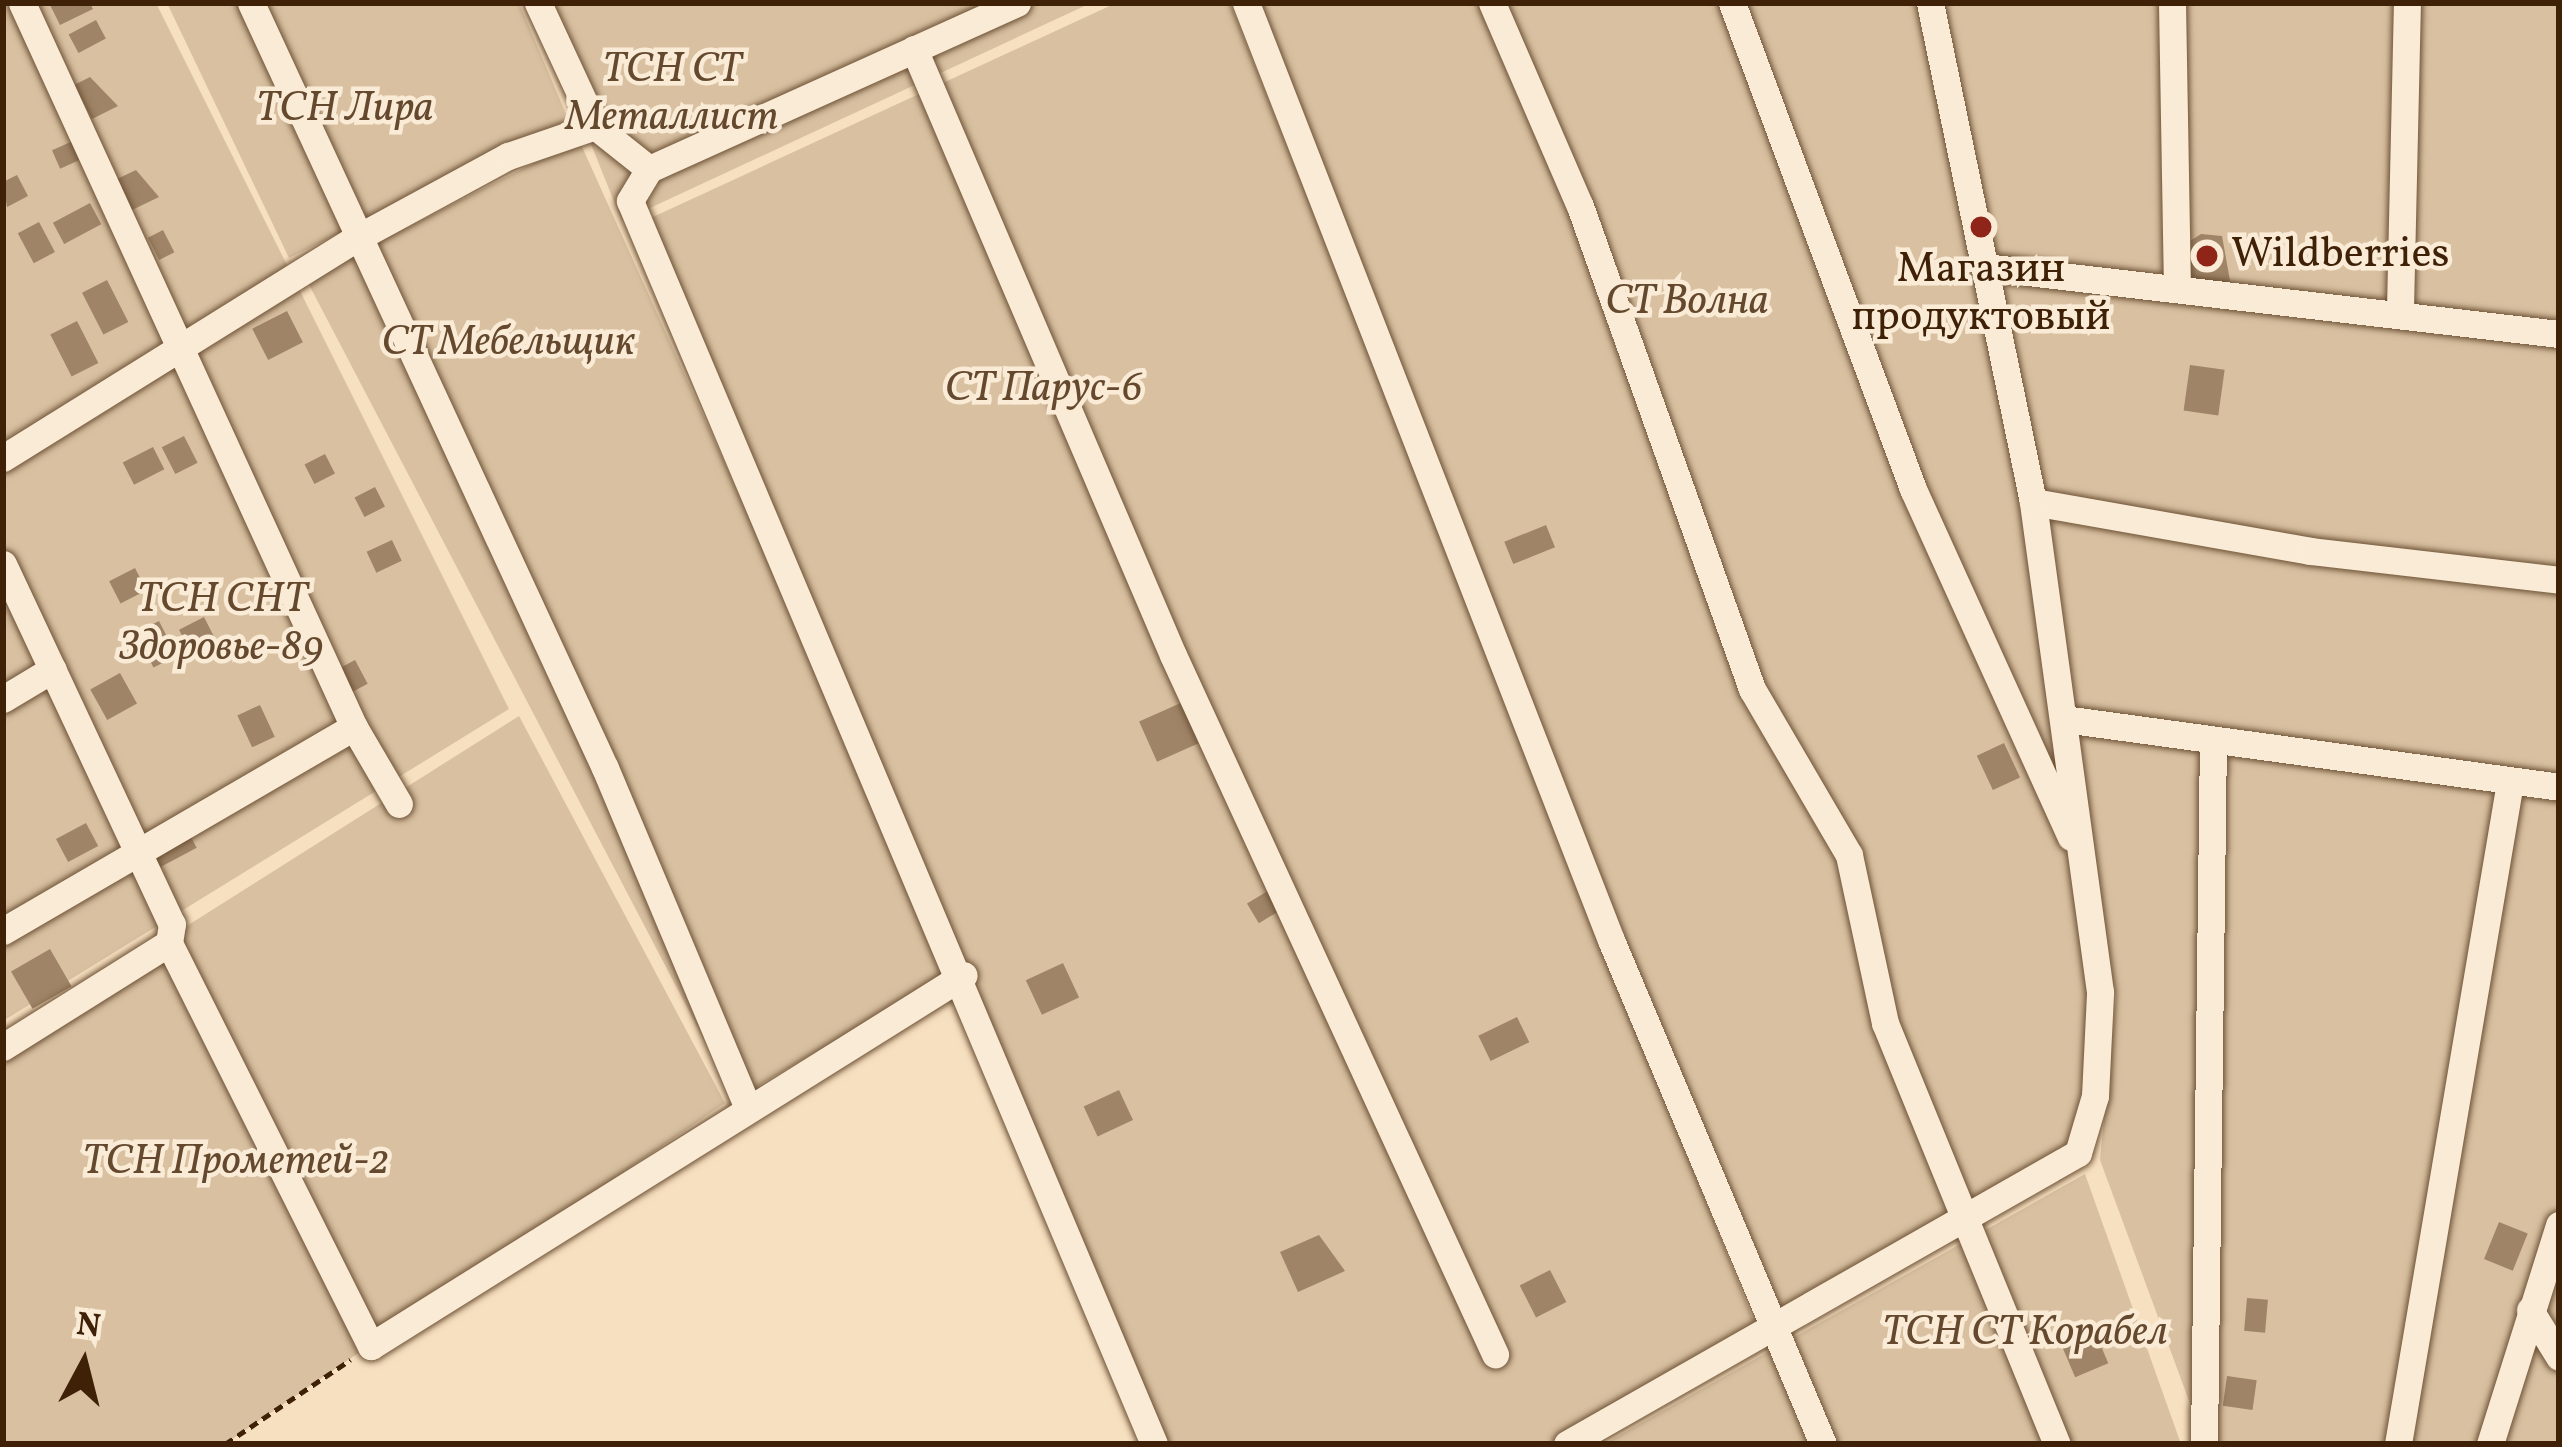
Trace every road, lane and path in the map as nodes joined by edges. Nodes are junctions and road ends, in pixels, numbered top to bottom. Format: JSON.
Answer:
{"nodes":[{"id":1,"x":22,"y":3,"type":"edge"},
{"id":2,"x":251,"y":3,"type":"edge"},
{"id":3,"x":538,"y":3,"type":"edge"},
{"id":4,"x":1017,"y":3,"type":"edge"},
{"id":5,"x":1246,"y":3,"type":"edge"},
{"id":6,"x":1492,"y":3,"type":"edge"},
{"id":7,"x":1732,"y":3,"type":"edge"},
{"id":8,"x":1930,"y":3,"type":"edge"},
{"id":9,"x":2172,"y":3,"type":"edge"},
{"id":10,"x":2407,"y":3,"type":"edge"},
{"id":11,"x":914,"y":49,"type":"junction"},
{"id":12,"x":595,"y":126,"type":"junction"},
{"id":13,"x":649,"y":169,"type":"junction"},
{"id":14,"x":357,"y":238,"type":"junction"},
{"id":15,"x":1984,"y":267,"type":"junction"},
{"id":16,"x":2177,"y":289,"type":"junction"},
{"id":17,"x":2400,"y":309,"type":"junction"},
{"id":18,"x":2559,"y":334,"type":"edge"},
{"id":19,"x":181,"y":348,"type":"junction"},
{"id":20,"x":3,"y":458,"type":"edge"},
{"id":21,"x":2033,"y":502,"type":"junction"},
{"id":22,"x":3,"y":564,"type":"edge"},
{"id":23,"x":2559,"y":580,"type":"edge"},
{"id":24,"x":52,"y":669,"type":"junction"},
{"id":25,"x":3,"y":699,"type":"edge"},
{"id":26,"x":2064,"y":719,"type":"junction"},
{"id":27,"x":354,"y":727,"type":"junction"},
{"id":28,"x":2213,"y":741,"type":"junction"},
{"id":29,"x":2510,"y":782,"type":"junction"},
{"id":30,"x":2559,"y":787,"type":"edge"},
{"id":31,"x":399,"y":804,"type":"dead end"},
{"id":32,"x":136,"y":847,"type":"junction"},
{"id":33,"x":2083,"y":862,"type":"junction"},
{"id":34,"x":3,"y":931,"type":"edge"},
{"id":35,"x":169,"y":943,"type":"junction"},
{"id":36,"x":964,"y":976,"type":"junction"},
{"id":37,"x":3,"y":1047,"type":"edge"},
{"id":38,"x":746,"y":1103,"type":"junction"},
{"id":39,"x":1961,"y":1219,"type":"junction"},
{"id":40,"x":2559,"y":1225,"type":"edge"},
{"id":41,"x":2530,"y":1310,"type":"junction"},
{"id":42,"x":1768,"y":1330,"type":"junction"},
{"id":43,"x":371,"y":1346,"type":"junction"},
{"id":44,"x":1495,"y":1354,"type":"dead end"},
{"id":45,"x":2559,"y":1358,"type":"edge"},
{"id":46,"x":1601,"y":1436,"type":"edge"},
{"id":47,"x":225,"y":1444,"type":"edge"},
{"id":48,"x":1154,"y":1444,"type":"edge"},
{"id":49,"x":1568,"y":1444,"type":"edge"},
{"id":50,"x":1822,"y":1444,"type":"edge"},
{"id":51,"x":2057,"y":1444,"type":"edge"},
{"id":52,"x":2204,"y":1444,"type":"edge"},
{"id":53,"x":2398,"y":1444,"type":"edge"},
{"id":54,"x":2490,"y":1444,"type":"edge"}],
"edges":[{"from":1,"to":19,"type":"street"},
{"from":2,"to":14,"type":"street"},
{"from":3,"to":12,"type":"street"},
{"from":4,"to":11,"type":"street"},
{"from":5,"to":42,"type":"street"},
{"from":6,"to":39,"type":"street"},
{"from":7,"to":33,"type":"street"},
{"from":8,"to":15,"type":"street"},
{"from":9,"to":16,"type":"street"},
{"from":10,"to":17,"type":"street"},
{"from":11,"to":13,"type":"street"},
{"from":11,"to":44,"type":"street"},
{"from":12,"to":13,"type":"street"},
{"from":12,"to":14,"type":"street"},
{"from":13,"to":36,"type":"street"},
{"from":14,"to":19,"type":"street"},
{"from":14,"to":38,"type":"street"},
{"from":15,"to":16,"type":"street"},
{"from":15,"to":21,"type":"street"},
{"from":16,"to":17,"type":"street"},
{"from":17,"to":18,"type":"street"},
{"from":19,"to":20,"type":"street"},
{"from":19,"to":27,"type":"street"},
{"from":21,"to":23,"type":"street"},
{"from":21,"to":26,"type":"street"},
{"from":22,"to":24,"type":"street"},
{"from":24,"to":25,"type":"street"},
{"from":24,"to":32,"type":"street"},
{"from":26,"to":28,"type":"street"},
{"from":26,"to":33,"type":"street"},
{"from":27,"to":31,"type":"street"},
{"from":27,"to":32,"type":"street"},
{"from":28,"to":29,"type":"street"},
{"from":28,"to":52,"type":"street"},
{"from":29,"to":30,"type":"street"},
{"from":29,"to":53,"type":"street"},
{"from":32,"to":34,"type":"street"},
{"from":32,"to":35,"type":"street"},
{"from":33,"to":39,"type":"street"},
{"from":35,"to":37,"type":"street"},
{"from":35,"to":43,"type":"street"},
{"from":36,"to":38,"type":"street"},
{"from":36,"to":48,"type":"street"},
{"from":38,"to":43,"type":"street"},
{"from":39,"to":42,"type":"street"},
{"from":39,"to":51,"type":"street"},
{"from":40,"to":41,"type":"street"},
{"from":41,"to":45,"type":"street"},
{"from":41,"to":54,"type":"street"},
{"from":42,"to":46,"type":"street"},
{"from":42,"to":50,"type":"street"},
{"from":43,"to":47,"type":"path"},
{"from":46,"to":49,"type":"street"}]}
